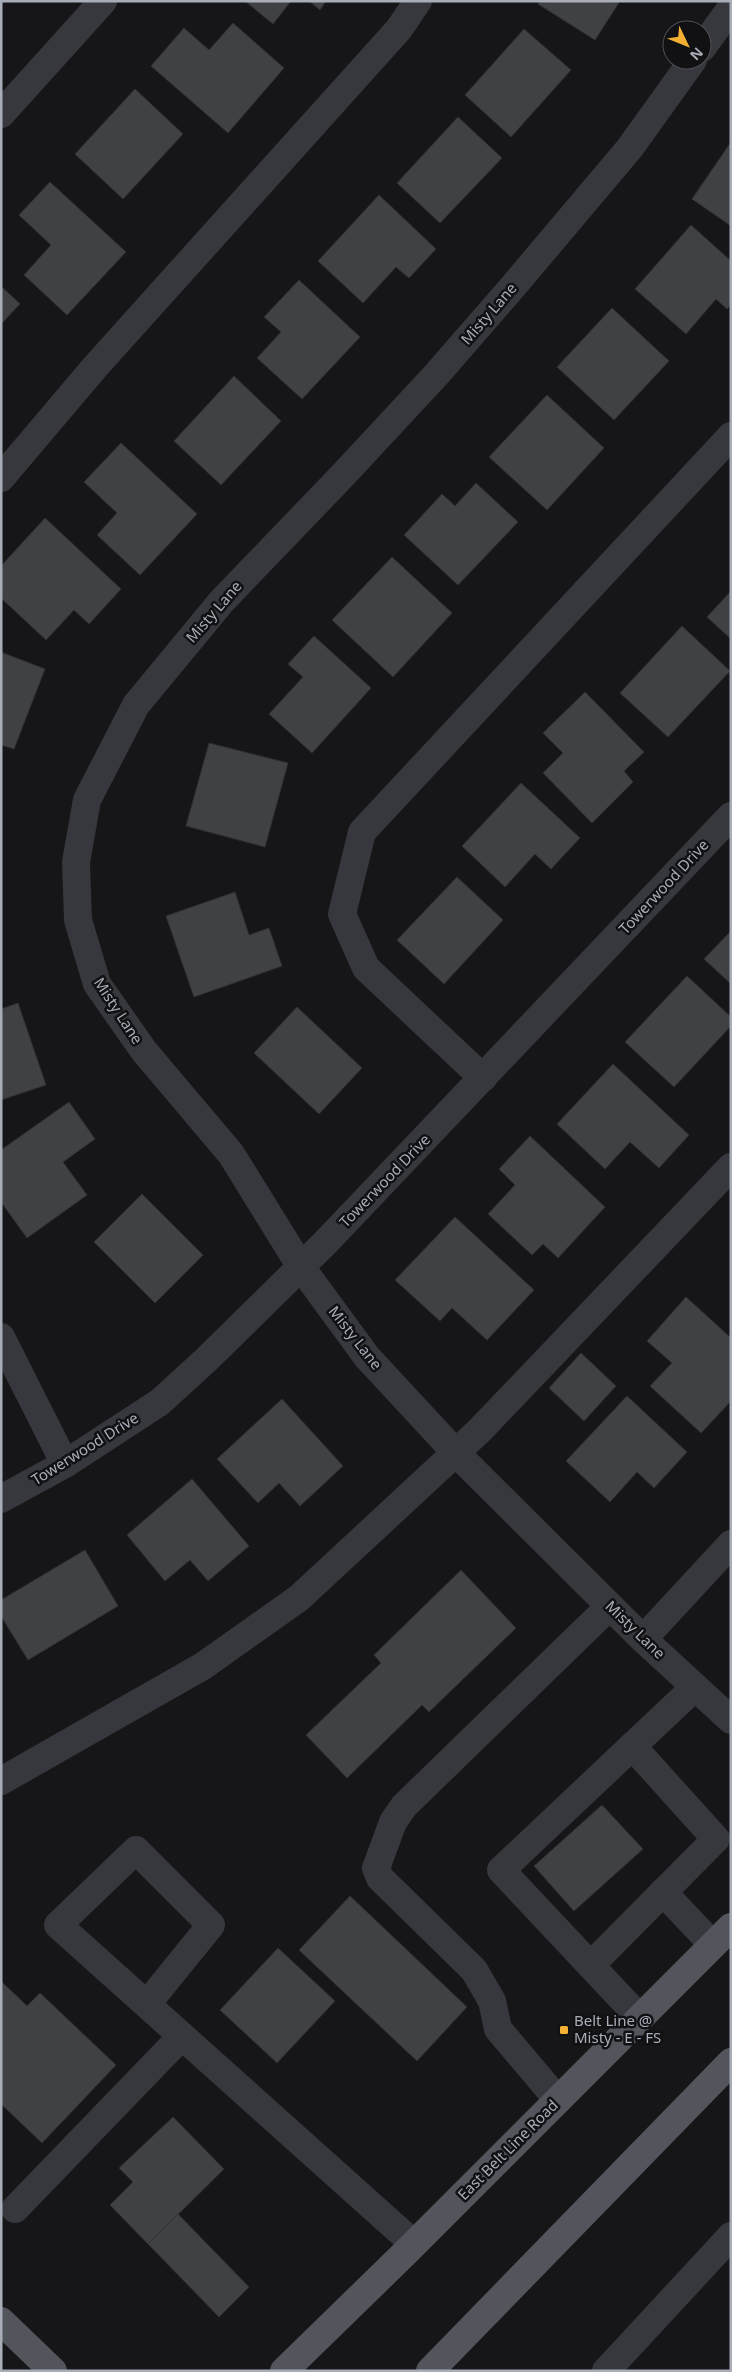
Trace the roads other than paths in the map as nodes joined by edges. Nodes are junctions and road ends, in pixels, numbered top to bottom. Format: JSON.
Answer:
{"nodes":[{"id":1,"x":103,"y":1,"type":"edge"},
{"id":2,"x":418,"y":1,"type":"edge"},
{"id":3,"x":731,"y":8,"type":"edge"},
{"id":4,"x":712,"y":34,"type":"edge"},
{"id":5,"x":687,"y":70,"type":"edge"},
{"id":6,"x":1,"y":114,"type":"edge"},
{"id":7,"x":731,"y":436,"type":"edge"},
{"id":8,"x":1,"y":478,"type":"edge"},
{"id":9,"x":731,"y":816,"type":"edge"},
{"id":10,"x":483,"y":1078,"type":"junction"},
{"id":11,"x":731,"y":1167,"type":"edge"},
{"id":12,"x":301,"y":1267,"type":"junction"},
{"id":13,"x":1,"y":1337,"type":"edge"},
{"id":14,"x":456,"y":1453,"type":"junction"},
{"id":15,"x":65,"y":1464,"type":"junction"},
{"id":16,"x":1,"y":1499,"type":"edge"},
{"id":17,"x":731,"y":1544,"type":"edge"},
{"id":18,"x":610,"y":1606,"type":"junction"},
{"id":19,"x":643,"y":1638,"type":"junction"},
{"id":20,"x":695,"y":1687,"type":"junction"},
{"id":21,"x":731,"y":1720,"type":"edge"},
{"id":22,"x":632,"y":1746,"type":"junction"},
{"id":23,"x":1,"y":1781,"type":"edge"},
{"id":24,"x":663,"y":1892,"type":"junction"},
{"id":25,"x":722,"y":1936,"type":"edge"},
{"id":26,"x":590,"y":1965,"type":"junction"},
{"id":27,"x":147,"y":2004,"type":"junction"},
{"id":28,"x":640,"y":2018,"type":"junction"},
{"id":29,"x":182,"y":2036,"type":"junction"},
{"id":30,"x":731,"y":2062,"type":"edge"},
{"id":31,"x":558,"y":2100,"type":"junction"},
{"id":32,"x":15,"y":2209,"type":"dead end"},
{"id":33,"x":731,"y":2236,"type":"edge"},
{"id":34,"x":414,"y":2244,"type":"junction"},
{"id":35,"x":1,"y":2321,"type":"edge"},
{"id":36,"x":53,"y":2371,"type":"edge"},
{"id":37,"x":284,"y":2371,"type":"edge"},
{"id":38,"x":430,"y":2371,"type":"edge"},
{"id":39,"x":606,"y":2371,"type":"edge"}],
"edges":[{"from":1,"to":6,"type":"street"},
{"from":2,"to":8,"type":"street"},
{"from":3,"to":4,"type":"street"},
{"from":5,"to":12,"type":"street","name":"Misty Lane"},
{"from":7,"to":10,"type":"street"},
{"from":9,"to":10,"type":"street","name":"Towerwood Drive"},
{"from":10,"to":12,"type":"street","name":"Towerwood Drive"},
{"from":11,"to":14,"type":"street"},
{"from":12,"to":14,"type":"street","name":"Misty Lane"},
{"from":12,"to":15,"type":"street","name":"Towerwood Drive"},
{"from":13,"to":15,"type":"street"},
{"from":14,"to":18,"type":"street","name":"Misty Lane"},
{"from":14,"to":23,"type":"street"},
{"from":15,"to":16,"type":"street","name":"Towerwood Drive"},
{"from":17,"to":19,"type":"street"},
{"from":18,"to":19,"type":"street","name":"Misty Lane"},
{"from":18,"to":31,"type":"street"},
{"from":19,"to":20,"type":"street","name":"Misty Lane"},
{"from":20,"to":21,"type":"street","name":"Misty Lane"},
{"from":20,"to":22,"type":"street"},
{"from":22,"to":24,"type":"street"},
{"from":22,"to":26,"type":"street"},
{"from":24,"to":25,"type":"street"},
{"from":24,"to":26,"type":"street"},
{"from":25,"to":28,"type":"main road","name":"East Belt Line Road"},
{"from":26,"to":28,"type":"street"},
{"from":27,"to":27,"type":"street"},
{"from":27,"to":29,"type":"street"},
{"from":28,"to":31,"type":"main road","name":"East Belt Line Road"},
{"from":29,"to":32,"type":"street"},
{"from":29,"to":34,"type":"street"},
{"from":30,"to":38,"type":"main road"},
{"from":31,"to":34,"type":"main road","name":"East Belt Line Road"},
{"from":33,"to":39,"type":"street"},
{"from":34,"to":37,"type":"main road","name":"East Belt Line Road"},
{"from":35,"to":36,"type":"main road"}]}
